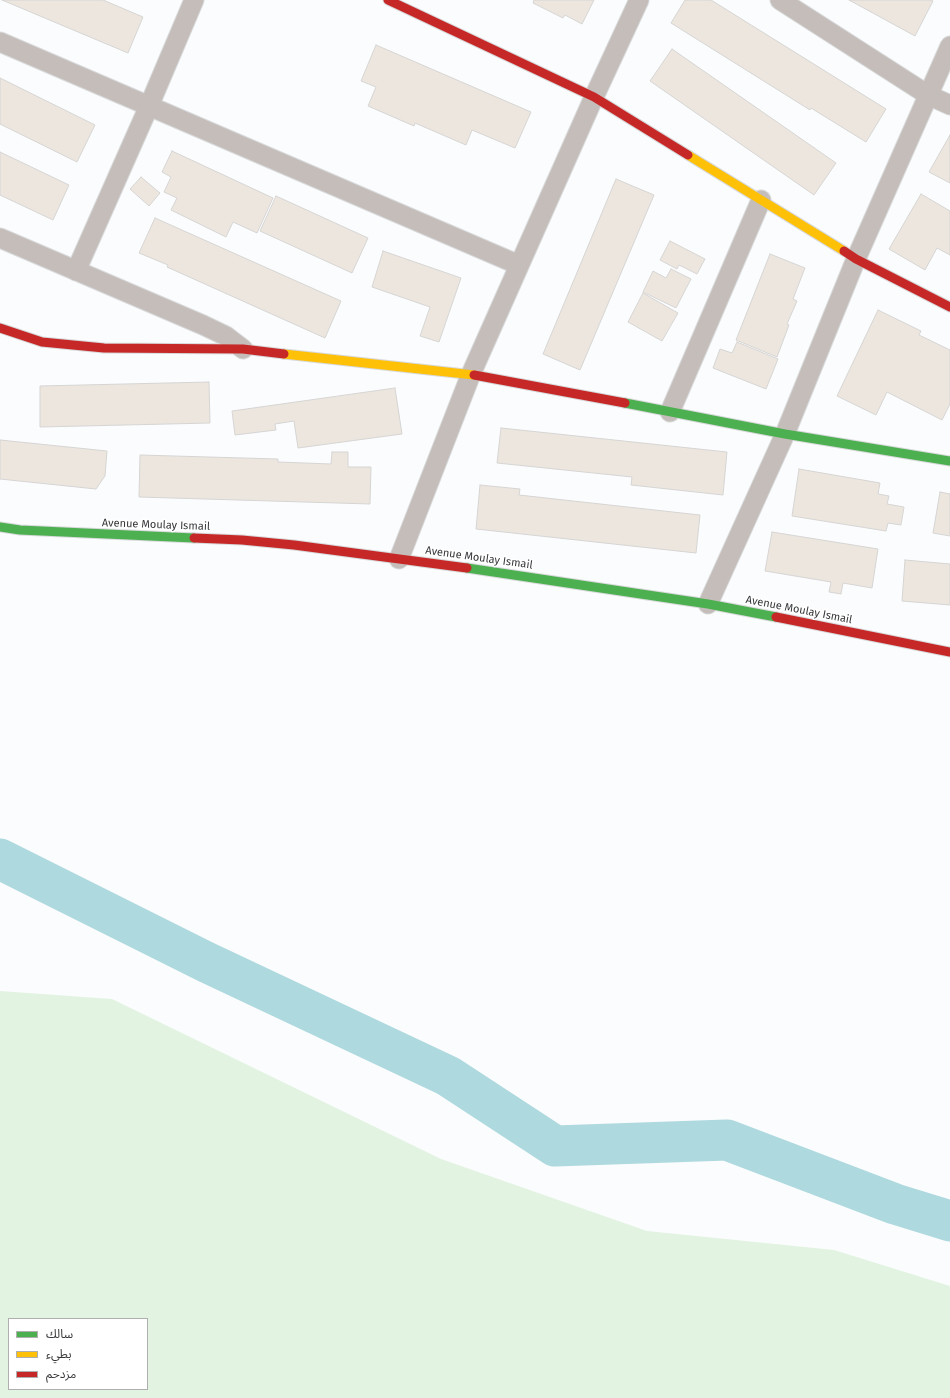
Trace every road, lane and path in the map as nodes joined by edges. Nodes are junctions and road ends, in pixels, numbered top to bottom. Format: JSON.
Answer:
{"nodes":[{"id":1,"x":194,"y":0,"type":"edge"},
{"id":2,"x":388,"y":0,"type":"edge"},
{"id":3,"x":639,"y":0,"type":"edge"},
{"id":4,"x":780,"y":0,"type":"edge"},
{"id":5,"x":0,"y":42,"type":"edge"},
{"id":6,"x":950,"y":46,"type":"edge"},
{"id":7,"x":928,"y":95,"type":"junction"},
{"id":8,"x":594,"y":97,"type":"junction"},
{"id":9,"x":950,"y":105,"type":"edge"},
{"id":10,"x":149,"y":106,"type":"junction"},
{"id":11,"x":761,"y":200,"type":"junction"},
{"id":12,"x":0,"y":238,"type":"edge"},
{"id":13,"x":856,"y":259,"type":"junction"},
{"id":14,"x":519,"y":265,"type":"junction"},
{"id":15,"x":76,"y":271,"type":"junction"},
{"id":16,"x":950,"y":307,"type":"edge"},
{"id":17,"x":0,"y":328,"type":"edge"},
{"id":18,"x":243,"y":349,"type":"junction"},
{"id":19,"x":471,"y":374,"type":"junction"},
{"id":20,"x":670,"y":412,"type":"junction"},
{"id":21,"x":785,"y":434,"type":"junction"},
{"id":22,"x":950,"y":461,"type":"edge"},
{"id":23,"x":0,"y":527,"type":"edge"},
{"id":24,"x":399,"y":559,"type":"junction"},
{"id":25,"x":708,"y":604,"type":"junction"},
{"id":26,"x":950,"y":652,"type":"edge"}],
"edges":[{"from":1,"to":10,"type":"street"},
{"from":2,"to":8,"type":"street"},
{"from":3,"to":8,"type":"street"},
{"from":4,"to":7,"type":"street"},
{"from":5,"to":10,"type":"street"},
{"from":6,"to":7,"type":"street"},
{"from":7,"to":9,"type":"street"},
{"from":7,"to":13,"type":"street"},
{"from":8,"to":11,"type":"street"},
{"from":8,"to":14,"type":"street"},
{"from":10,"to":14,"type":"street"},
{"from":10,"to":15,"type":"street"},
{"from":11,"to":13,"type":"street"},
{"from":11,"to":20,"type":"street"},
{"from":12,"to":15,"type":"street"},
{"from":13,"to":16,"type":"street"},
{"from":13,"to":21,"type":"street"},
{"from":14,"to":19,"type":"street"},
{"from":15,"to":18,"type":"street"},
{"from":17,"to":18,"type":"street"},
{"from":18,"to":19,"type":"street"},
{"from":19,"to":20,"type":"street"},
{"from":19,"to":24,"type":"street"},
{"from":20,"to":21,"type":"street"},
{"from":21,"to":22,"type":"street"},
{"from":21,"to":25,"type":"street"},
{"from":23,"to":24,"type":"street","name":"Avenue Moulay Ismail"},
{"from":24,"to":25,"type":"street","name":"Avenue Moulay Ismail"},
{"from":25,"to":26,"type":"street","name":"Avenue Moulay Ismail"}]}
